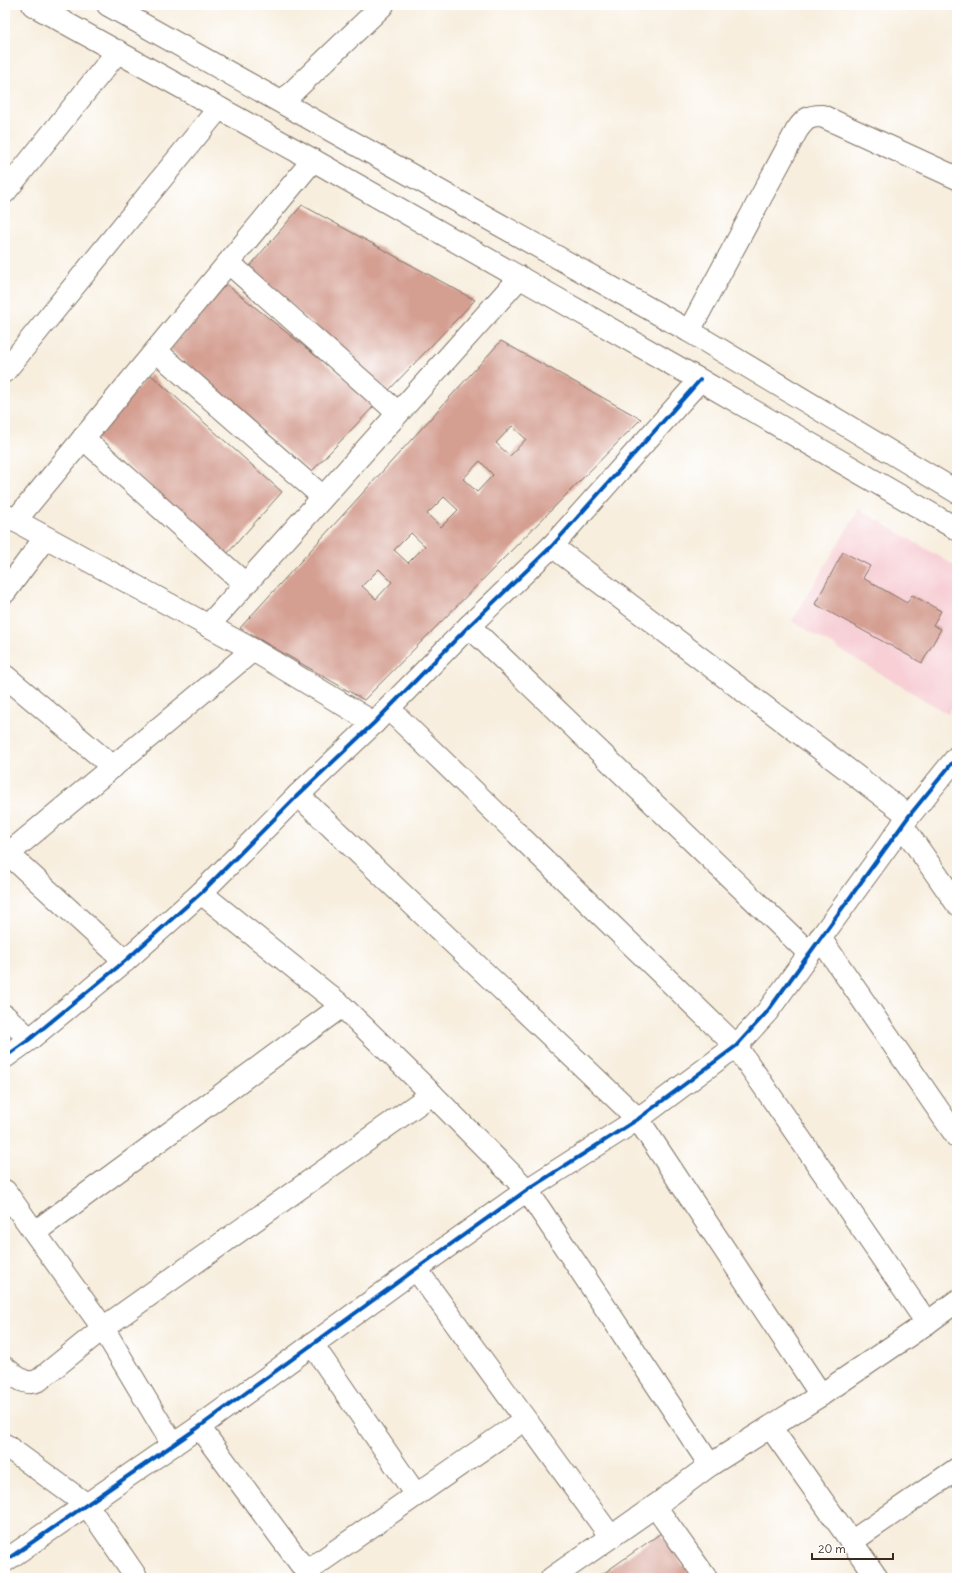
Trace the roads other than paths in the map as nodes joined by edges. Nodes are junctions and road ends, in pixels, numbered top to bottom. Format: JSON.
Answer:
{"nodes":[{"id":1,"x":33,"y":5,"type":"edge"},
{"id":2,"x":108,"y":5,"type":"edge"},
{"id":3,"x":383,"y":5,"type":"edge"},
{"id":4,"x":118,"y":51,"type":"junction"},
{"id":5,"x":282,"y":102,"type":"junction"},
{"id":6,"x":219,"y":108,"type":"junction"},
{"id":7,"x":313,"y":160,"type":"junction"},
{"id":8,"x":957,"y":178,"type":"edge"},
{"id":9,"x":5,"y":192,"type":"edge"},
{"id":10,"x":229,"y":263,"type":"junction"},
{"id":11,"x":520,"y":277,"type":"junction"},
{"id":12,"x":689,"y":331,"type":"junction"},
{"id":13,"x":156,"y":351,"type":"junction"},
{"id":14,"x":5,"y":371,"type":"edge"},
{"id":15,"x":700,"y":380,"type":"junction"},
{"id":16,"x":398,"y":413,"type":"junction"},
{"id":17,"x":83,"y":438,"type":"junction"},
{"id":18,"x":957,"y":492,"type":"edge"},
{"id":19,"x":323,"y":497,"type":"junction"},
{"id":20,"x":10,"y":518,"type":"edge"},
{"id":21,"x":957,"y":529,"type":"edge"},
{"id":22,"x":45,"y":538,"type":"junction"},
{"id":23,"x":552,"y":546,"type":"junction"},
{"id":24,"x":245,"y":584,"type":"junction"},
{"id":25,"x":5,"y":592,"type":"edge"},
{"id":26,"x":208,"y":626,"type":"junction"},
{"id":27,"x":469,"y":626,"type":"junction"},
{"id":28,"x":253,"y":650,"type":"junction"},
{"id":29,"x":5,"y":676,"type":"edge"},
{"id":30,"x":382,"y":716,"type":"junction"},
{"id":31,"x":957,"y":757,"type":"edge"},
{"id":32,"x":113,"y":767,"type":"junction"},
{"id":33,"x":298,"y":795,"type":"junction"},
{"id":34,"x":905,"y":820,"type":"junction"},
{"id":35,"x":7,"y":852,"type":"edge"},
{"id":36,"x":201,"y":893,"type":"junction"},
{"id":37,"x":957,"y":904,"type":"edge"},
{"id":38,"x":814,"y":945,"type":"junction"},
{"id":39,"x":126,"y":961,"type":"junction"},
{"id":40,"x":342,"y":1006,"type":"junction"},
{"id":41,"x":5,"y":1016,"type":"edge"},
{"id":42,"x":30,"y":1039,"type":"junction"},
{"id":43,"x":736,"y":1046,"type":"junction"},
{"id":44,"x":5,"y":1057,"type":"edge"},
{"id":45,"x":432,"y":1094,"type":"junction"},
{"id":46,"x":638,"y":1119,"type":"junction"},
{"id":47,"x":957,"y":1137,"type":"edge"},
{"id":48,"x":527,"y":1190,"type":"junction"},
{"id":49,"x":5,"y":1191,"type":"edge"},
{"id":50,"x":35,"y":1232,"type":"junction"},
{"id":51,"x":416,"y":1269,"type":"junction"},
{"id":52,"x":957,"y":1301,"type":"edge"},
{"id":53,"x":927,"y":1323,"type":"junction"},
{"id":54,"x":103,"y":1328,"type":"junction"},
{"id":55,"x":312,"y":1344,"type":"junction"},
{"id":56,"x":5,"y":1368,"type":"edge"},
{"id":57,"x":821,"y":1395,"type":"junction"},
{"id":58,"x":524,"y":1420,"type":"junction"},
{"id":59,"x":199,"y":1427,"type":"junction"},
{"id":60,"x":771,"y":1428,"type":"junction"},
{"id":61,"x":174,"y":1444,"type":"junction"},
{"id":62,"x":5,"y":1445,"type":"edge"},
{"id":63,"x":710,"y":1465,"type":"junction"},
{"id":64,"x":957,"y":1469,"type":"edge"},
{"id":65,"x":416,"y":1495,"type":"junction"},
{"id":66,"x":87,"y":1505,"type":"junction"},
{"id":67,"x":655,"y":1506,"type":"junction"},
{"id":68,"x":611,"y":1537,"type":"junction"},
{"id":69,"x":850,"y":1542,"type":"junction"},
{"id":70,"x":5,"y":1561,"type":"edge"},
{"id":71,"x":309,"y":1575,"type":"edge"},
{"id":72,"x":137,"y":1578,"type":"edge"},
{"id":73,"x":552,"y":1578,"type":"edge"},
{"id":74,"x":706,"y":1578,"type":"edge"},
{"id":75,"x":877,"y":1578,"type":"edge"}],
"edges":[{"from":1,"to":4,"type":"street"},
{"from":2,"to":5,"type":"street"},
{"from":3,"to":5,"type":"street"},
{"from":4,"to":6,"type":"street"},
{"from":4,"to":9,"type":"street"},
{"from":5,"to":12,"type":"street"},
{"from":6,"to":7,"type":"street"},
{"from":6,"to":14,"type":"street"},
{"from":7,"to":10,"type":"street"},
{"from":7,"to":11,"type":"street"},
{"from":8,"to":12,"type":"street"},
{"from":10,"to":13,"type":"street"},
{"from":10,"to":16,"type":"street"},
{"from":11,"to":15,"type":"street"},
{"from":11,"to":16,"type":"street"},
{"from":12,"to":18,"type":"street"},
{"from":13,"to":17,"type":"street"},
{"from":13,"to":19,"type":"street"},
{"from":15,"to":21,"type":"street"},
{"from":15,"to":23,"type":"street"},
{"from":16,"to":19,"type":"street"},
{"from":17,"to":20,"type":"street"},
{"from":17,"to":24,"type":"street"},
{"from":19,"to":24,"type":"street"},
{"from":20,"to":22,"type":"street"},
{"from":22,"to":25,"type":"street"},
{"from":22,"to":26,"type":"street"},
{"from":23,"to":27,"type":"street"},
{"from":23,"to":34,"type":"street"},
{"from":24,"to":26,"type":"street"},
{"from":26,"to":28,"type":"street"},
{"from":27,"to":30,"type":"street"},
{"from":27,"to":38,"type":"street"},
{"from":28,"to":30,"type":"street"},
{"from":28,"to":32,"type":"street"},
{"from":29,"to":32,"type":"street"},
{"from":30,"to":33,"type":"street"},
{"from":30,"to":43,"type":"street"},
{"from":31,"to":34,"type":"street"},
{"from":32,"to":35,"type":"street"},
{"from":33,"to":36,"type":"street"},
{"from":33,"to":46,"type":"street"},
{"from":34,"to":37,"type":"street"},
{"from":34,"to":38,"type":"street"},
{"from":35,"to":39,"type":"street"},
{"from":36,"to":39,"type":"street"},
{"from":36,"to":40,"type":"street"},
{"from":38,"to":43,"type":"street"},
{"from":38,"to":47,"type":"street"},
{"from":39,"to":42,"type":"street"},
{"from":40,"to":45,"type":"street"},
{"from":40,"to":50,"type":"street"},
{"from":41,"to":42,"type":"street"},
{"from":42,"to":44,"type":"street"},
{"from":43,"to":46,"type":"street"},
{"from":43,"to":53,"type":"street"},
{"from":45,"to":48,"type":"street"},
{"from":45,"to":54,"type":"street"},
{"from":46,"to":48,"type":"street"},
{"from":46,"to":57,"type":"street"},
{"from":48,"to":51,"type":"street"},
{"from":48,"to":63,"type":"street"},
{"from":49,"to":50,"type":"street"},
{"from":50,"to":54,"type":"street"},
{"from":51,"to":55,"type":"street"},
{"from":51,"to":58,"type":"street"},
{"from":52,"to":53,"type":"street"},
{"from":53,"to":57,"type":"street"},
{"from":54,"to":56,"type":"street"},
{"from":54,"to":61,"type":"street"},
{"from":55,"to":59,"type":"street"},
{"from":55,"to":65,"type":"street"},
{"from":57,"to":60,"type":"street"},
{"from":58,"to":65,"type":"street"},
{"from":58,"to":68,"type":"street"},
{"from":59,"to":61,"type":"street"},
{"from":59,"to":71,"type":"street"},
{"from":60,"to":63,"type":"street"},
{"from":60,"to":69,"type":"street"},
{"from":61,"to":66,"type":"street"},
{"from":62,"to":66,"type":"street"},
{"from":63,"to":67,"type":"street"},
{"from":64,"to":69,"type":"street"},
{"from":65,"to":71,"type":"street"},
{"from":66,"to":70,"type":"street"},
{"from":66,"to":72,"type":"street"},
{"from":67,"to":68,"type":"street"},
{"from":67,"to":74,"type":"street"},
{"from":68,"to":73,"type":"street"},
{"from":69,"to":75,"type":"street"}]}
